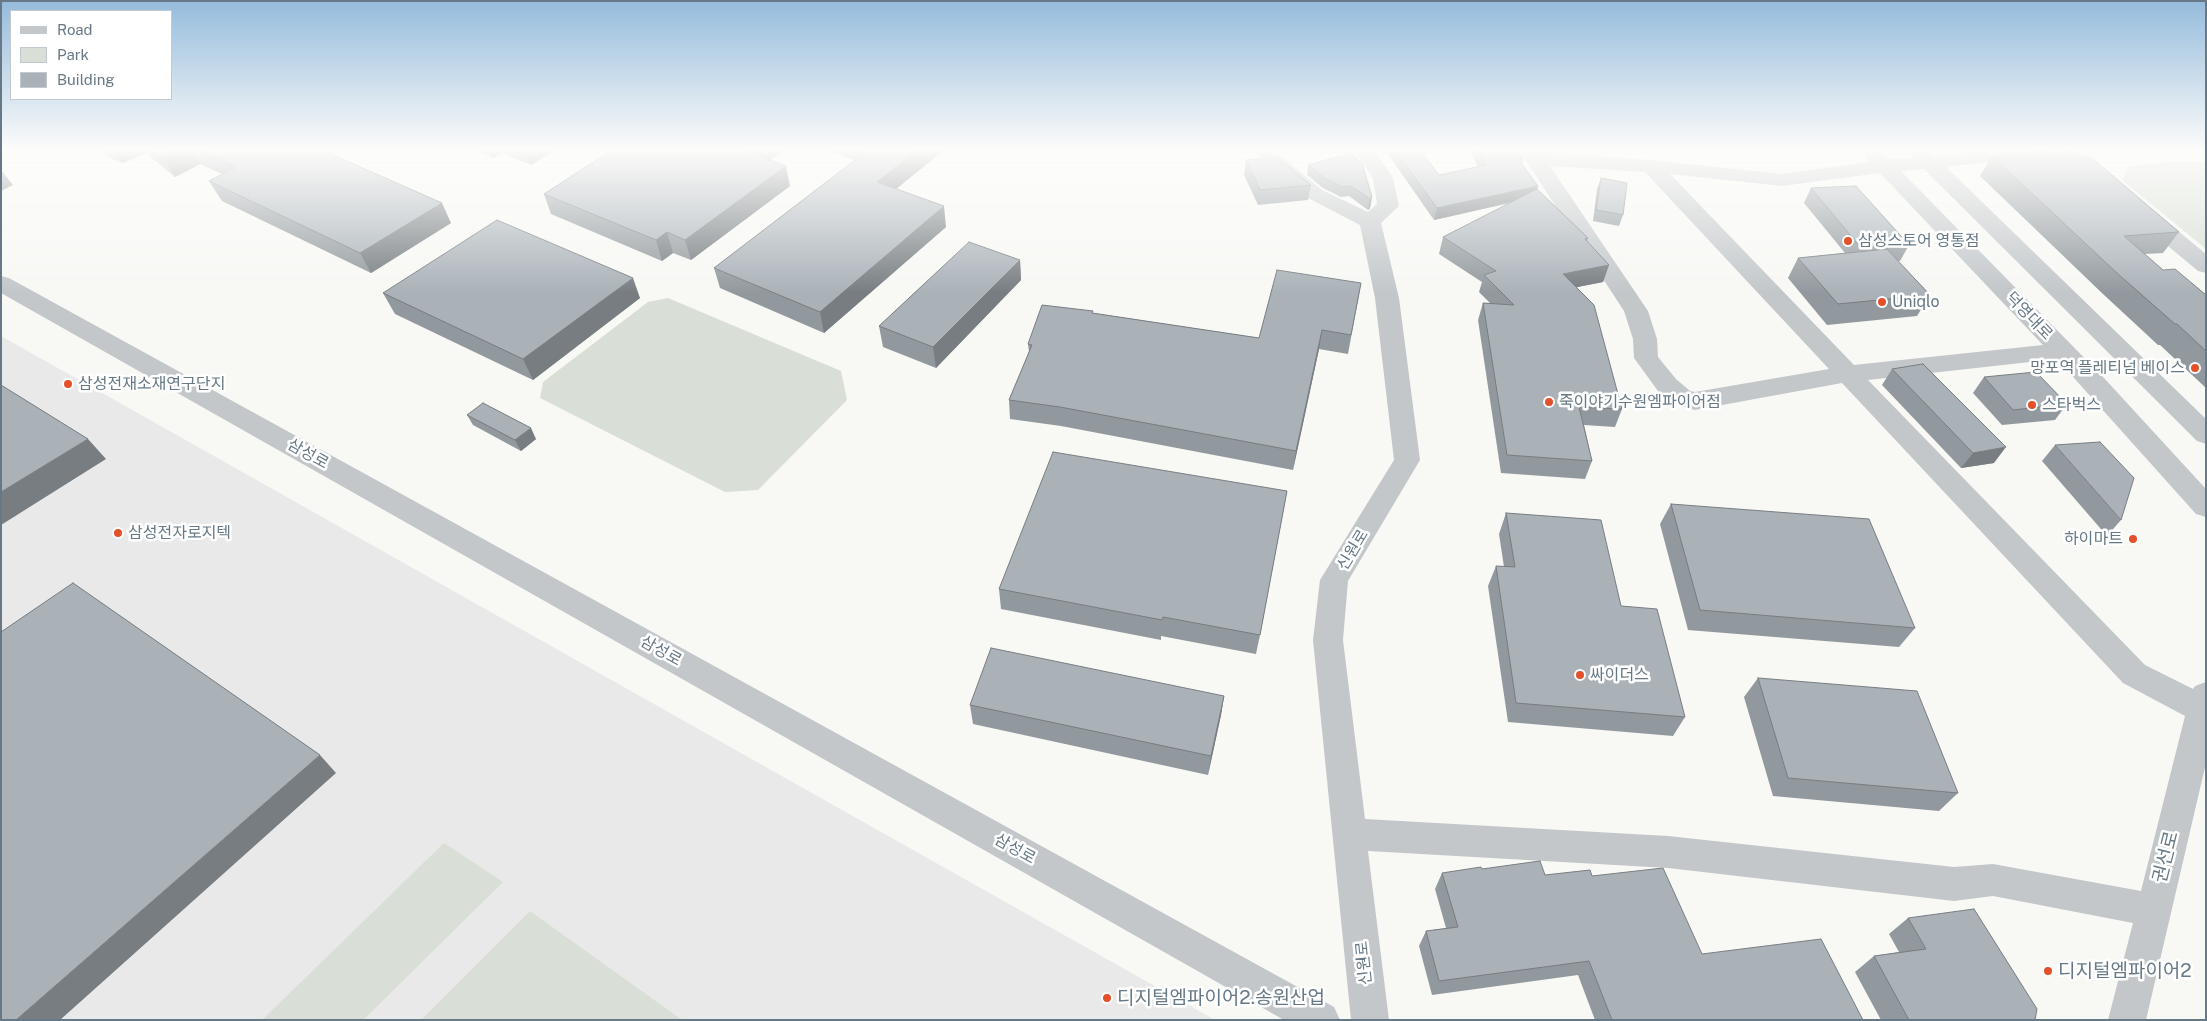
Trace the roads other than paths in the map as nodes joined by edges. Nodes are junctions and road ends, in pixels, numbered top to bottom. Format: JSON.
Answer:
{"nodes":[{"id":1,"x":1322,"y":198,"type":"edge"},
{"id":2,"x":1387,"y":198,"type":"edge"},
{"id":3,"x":1561,"y":198,"type":"edge"},
{"id":4,"x":1681,"y":198,"type":"edge"},
{"id":5,"x":1914,"y":198,"type":"edge"},
{"id":6,"x":1964,"y":198,"type":"edge"},
{"id":7,"x":2133,"y":205,"type":"edge"},
{"id":8,"x":1370,"y":222,"type":"junction"},
{"id":9,"x":2206,"y":266,"type":"edge"},
{"id":10,"x":1,"y":283,"type":"edge"},
{"id":11,"x":2062,"y":351,"type":"junction"},
{"id":12,"x":1848,"y":374,"type":"junction"},
{"id":13,"x":2206,"y":435,"type":"edge"},
{"id":14,"x":2206,"y":507,"type":"edge"},
{"id":15,"x":2204,"y":702,"type":"edge"},
{"id":16,"x":1350,"y":834,"type":"junction"},
{"id":17,"x":2153,"y":910,"type":"junction"},
{"id":18,"x":1321,"y":1020,"type":"edge"},
{"id":19,"x":1370,"y":1020,"type":"edge"},
{"id":20,"x":2127,"y":1020,"type":"edge"}],
"edges":[{"from":1,"to":8,"type":"street"},
{"from":2,"to":8,"type":"street"},
{"from":3,"to":12,"type":"street"},
{"from":4,"to":12,"type":"street"},
{"from":5,"to":11,"type":"street","name":"덕영대로"},
{"from":6,"to":13,"type":"street"},
{"from":7,"to":9,"type":"street"},
{"from":8,"to":16,"type":"street","name":"신원로"},
{"from":10,"to":18,"type":"street","name":"삼성로"},
{"from":11,"to":12,"type":"street"},
{"from":11,"to":14,"type":"street","name":"덕영대로"},
{"from":12,"to":15,"type":"street"},
{"from":15,"to":17,"type":"street","name":"권선로"},
{"from":16,"to":17,"type":"street"},
{"from":16,"to":19,"type":"street","name":"신원로"},
{"from":17,"to":20,"type":"street","name":"권선로"}]}
